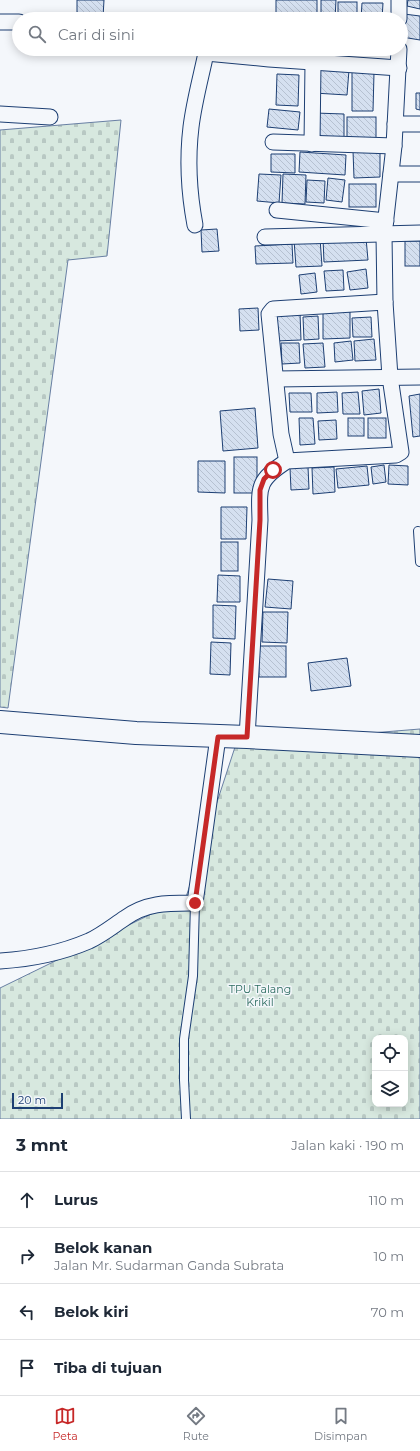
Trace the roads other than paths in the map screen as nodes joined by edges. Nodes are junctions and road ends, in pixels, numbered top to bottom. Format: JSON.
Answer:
{"nodes":[{"id":1,"x":399,"y":0,"type":"edge"},
{"id":2,"x":399,"y":12,"type":"edge"},
{"id":3,"x":0,"y":22,"type":"edge"},
{"id":4,"x":12,"y":22,"type":"edge"},
{"id":5,"x":204,"y":56,"type":"edge"},
{"id":6,"x":250,"y":56,"type":"edge"},
{"id":7,"x":399,"y":56,"type":"edge"},
{"id":8,"x":313,"y":63,"type":"junction"},
{"id":9,"x":399,"y":68,"type":"junction"},
{"id":10,"x":0,"y":114,"type":"edge"},
{"id":11,"x":50,"y":117,"type":"dead end"},
{"id":12,"x":395,"y":124,"type":"junction"},
{"id":13,"x":420,"y":124,"type":"edge"},
{"id":14,"x":273,"y":142,"type":"dead end"},
{"id":15,"x":312,"y":144,"type":"junction"},
{"id":16,"x":394,"y":146,"type":"junction"},
{"id":17,"x":391,"y":174,"type":"junction"},
{"id":18,"x":420,"y":174,"type":"edge"},
{"id":19,"x":277,"y":210,"type":"dead end"},
{"id":20,"x":195,"y":224,"type":"dead end"},
{"id":21,"x":385,"y":228,"type":"junction"},
{"id":22,"x":420,"y":233,"type":"edge"},
{"id":23,"x":265,"y":237,"type":"dead end"},
{"id":24,"x":385,"y":302,"type":"junction"},
{"id":25,"x":390,"y":377,"type":"junction"},
{"id":26,"x":420,"y":377,"type":"edge"},
{"id":27,"x":276,"y":379,"type":"junction"},
{"id":28,"x":287,"y":461,"type":"junction"},
{"id":29,"x":418,"y":531,"type":"dead end"},
{"id":30,"x":420,"y":562,"type":"edge"},
{"id":31,"x":0,"y":722,"type":"edge"},
{"id":32,"x":218,"y":737,"type":"junction"},
{"id":33,"x":247,"y":737,"type":"junction"},
{"id":34,"x":420,"y":746,"type":"edge"},
{"id":35,"x":195,"y":903,"type":"junction"},
{"id":36,"x":0,"y":961,"type":"edge"},
{"id":37,"x":186,"y":1119,"type":"edge"}],
"edges":[{"from":1,"to":2,"type":"street"},
{"from":3,"to":4,"type":"street"},
{"from":5,"to":20,"type":"street"},
{"from":6,"to":8,"type":"street"},
{"from":7,"to":9,"type":"street"},
{"from":8,"to":9,"type":"street"},
{"from":8,"to":15,"type":"street"},
{"from":9,"to":12,"type":"street"},
{"from":10,"to":11,"type":"street"},
{"from":12,"to":13,"type":"street"},
{"from":12,"to":16,"type":"street"},
{"from":14,"to":15,"type":"street"},
{"from":15,"to":16,"type":"street"},
{"from":16,"to":17,"type":"street"},
{"from":17,"to":18,"type":"street"},
{"from":17,"to":21,"type":"street"},
{"from":19,"to":21,"type":"street"},
{"from":21,"to":22,"type":"street"},
{"from":21,"to":23,"type":"street"},
{"from":21,"to":24,"type":"street"},
{"from":24,"to":25,"type":"street"},
{"from":24,"to":27,"type":"street"},
{"from":25,"to":26,"type":"street"},
{"from":25,"to":27,"type":"street"},
{"from":25,"to":28,"type":"street"},
{"from":27,"to":28,"type":"street"},
{"from":28,"to":33,"type":"street"},
{"from":29,"to":30,"type":"lane"},
{"from":31,"to":32,"type":"street"},
{"from":32,"to":33,"type":"street"},
{"from":32,"to":35,"type":"street"},
{"from":33,"to":34,"type":"street"},
{"from":35,"to":36,"type":"street"},
{"from":35,"to":37,"type":"lane"}]}
